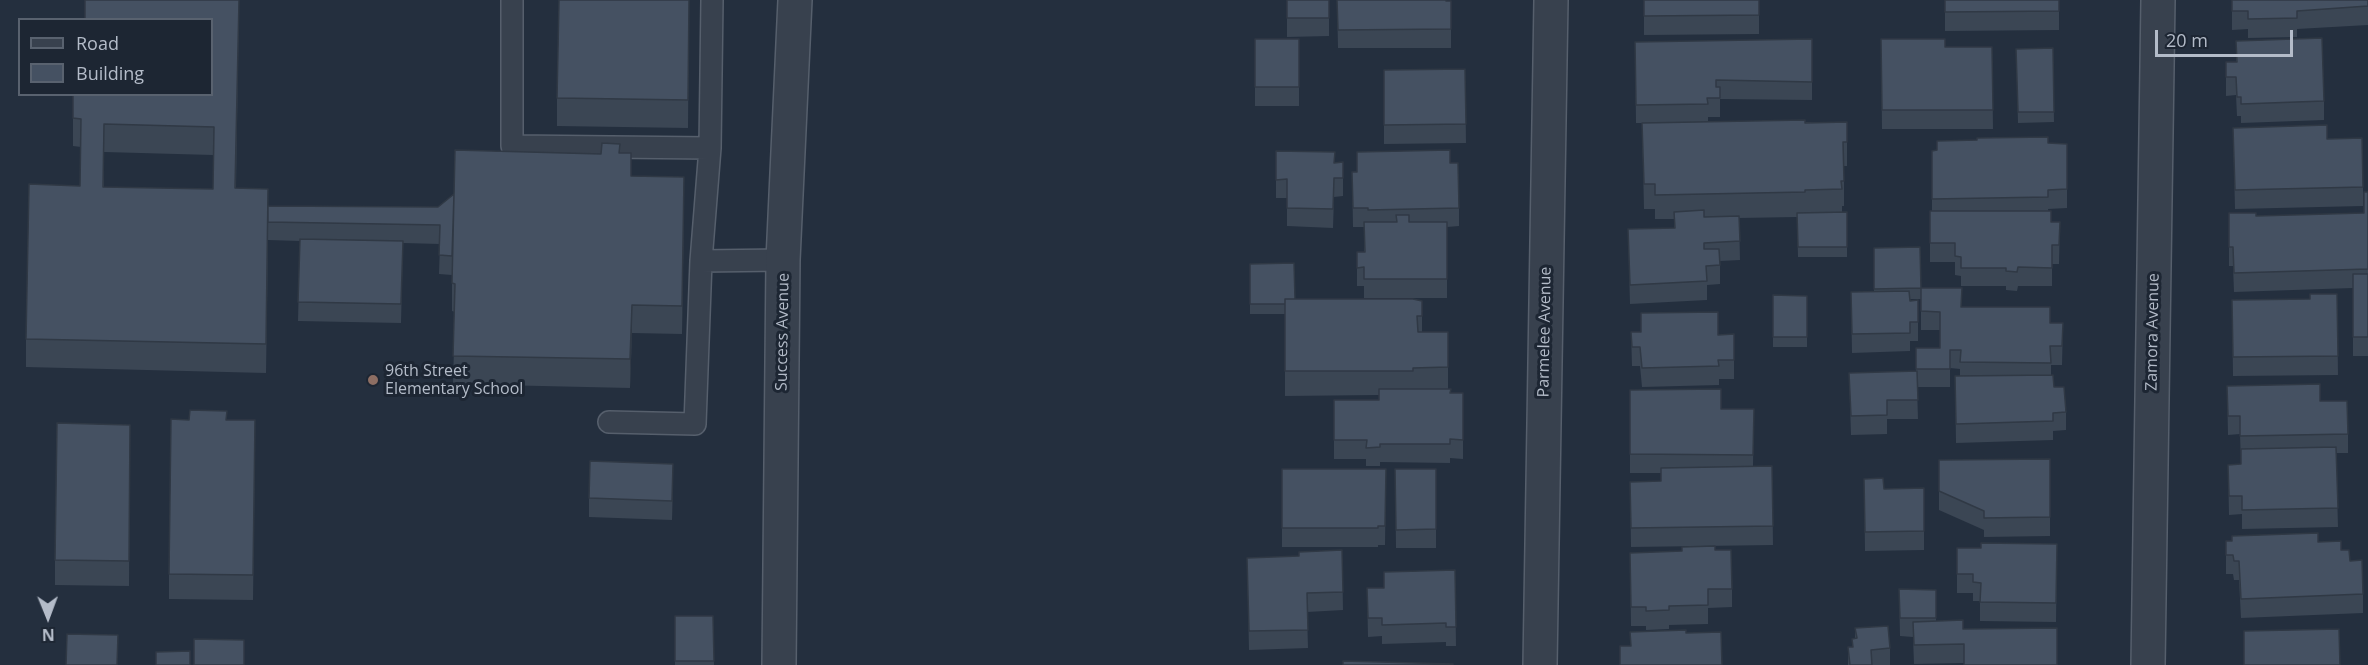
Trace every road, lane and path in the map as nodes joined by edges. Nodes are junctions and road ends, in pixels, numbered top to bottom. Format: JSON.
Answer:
{"nodes":[{"id":1,"x":512,"y":0,"type":"edge"},
{"id":2,"x":712,"y":0,"type":"edge"},
{"id":3,"x":795,"y":0,"type":"edge"},
{"id":4,"x":1551,"y":0,"type":"edge"},
{"id":5,"x":2158,"y":0,"type":"edge"},
{"id":6,"x":710,"y":148,"type":"junction"},
{"id":7,"x":783,"y":260,"type":"junction"},
{"id":8,"x":701,"y":261,"type":"junction"},
{"id":9,"x":609,"y":422,"type":"dead end"},
{"id":10,"x":778,"y":665,"type":"edge"},
{"id":11,"x":1540,"y":665,"type":"edge"},
{"id":12,"x":2148,"y":665,"type":"edge"}],
"edges":[{"from":1,"to":6,"type":"lane"},
{"from":2,"to":6,"type":"lane"},
{"from":3,"to":7,"type":"street","name":"Success Avenue"},
{"from":4,"to":11,"type":"street","name":"Parmelee Avenue"},
{"from":5,"to":12,"type":"street","name":"Zamora Avenue"},
{"from":6,"to":8,"type":"lane"},
{"from":7,"to":8,"type":"lane"},
{"from":7,"to":10,"type":"street","name":"Success Avenue"},
{"from":8,"to":9,"type":"lane"}]}
